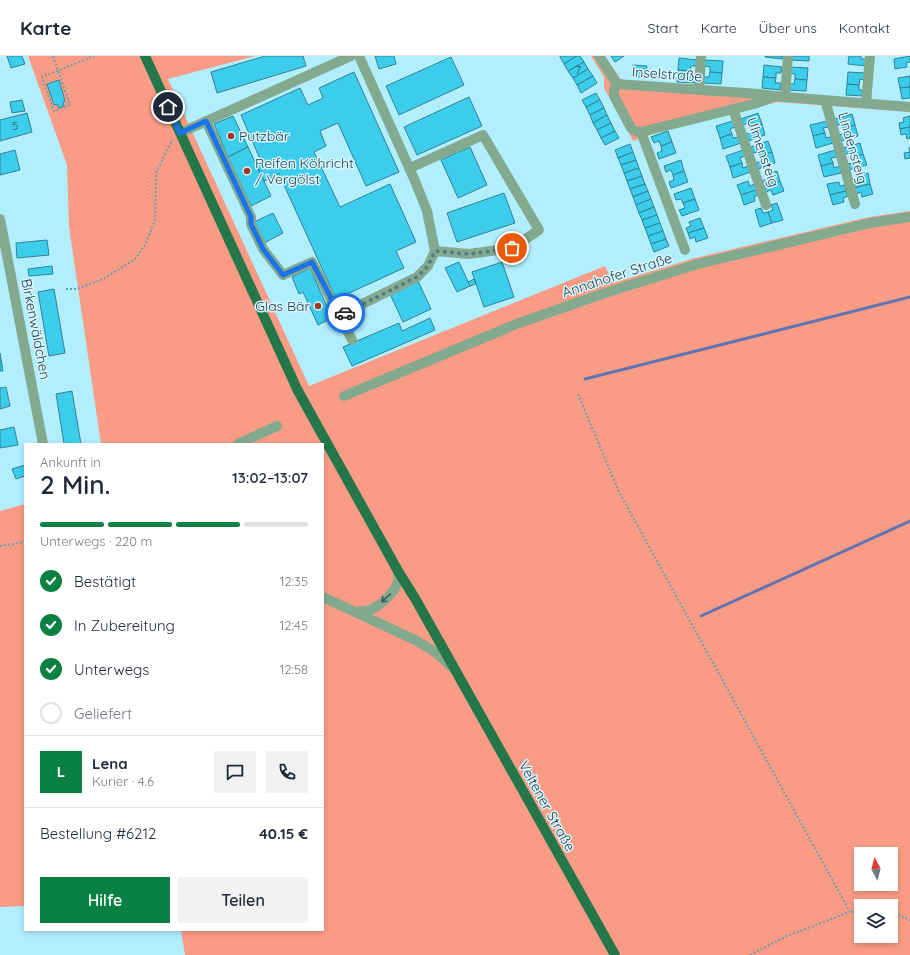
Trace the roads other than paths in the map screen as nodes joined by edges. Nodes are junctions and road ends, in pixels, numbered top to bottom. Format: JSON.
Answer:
{"nodes":[{"id":1,"x":145,"y":56,"type":"edge"},
{"id":2,"x":352,"y":56,"type":"edge"},
{"id":3,"x":359,"y":56,"type":"edge"},
{"id":4,"x":599,"y":56,"type":"edge"},
{"id":5,"x":701,"y":56,"type":"edge"},
{"id":6,"x":788,"y":56,"type":"edge"},
{"id":7,"x":870,"y":56,"type":"edge"},
{"id":8,"x":617,"y":84,"type":"junction"},
{"id":9,"x":699,"y":90,"type":"junction"},
{"id":10,"x":779,"y":97,"type":"junction"},
{"id":11,"x":825,"y":100,"type":"junction"},
{"id":12,"x":866,"y":103,"type":"junction"},
{"id":13,"x":910,"y":107,"type":"edge"},
{"id":14,"x":733,"y":109,"type":"junction"},
{"id":15,"x":206,"y":121,"type":"junction"},
{"id":16,"x":641,"y":132,"type":"junction"},
{"id":17,"x":180,"y":133,"type":"junction"},
{"id":18,"x":410,"y":168,"type":"junction"},
{"id":19,"x":855,"y":204,"type":"dead end"},
{"id":20,"x":766,"y":205,"type":"dead end"},
{"id":21,"x":910,"y":217,"type":"edge"},
{"id":22,"x":0,"y":219,"type":"edge"},
{"id":23,"x":686,"y":250,"type":"dead end"},
{"id":24,"x":435,"y":251,"type":"junction"},
{"id":25,"x":340,"y":315,"type":"junction"},
{"id":26,"x":352,"y":340,"type":"dead end"},
{"id":27,"x":344,"y":396,"type":"dead end"},
{"id":28,"x":277,"y":426,"type":"dead end"},
{"id":29,"x":43,"y":443,"type":"edge"},
{"id":30,"x":240,"y":443,"type":"edge"},
{"id":31,"x":398,"y":571,"type":"junction"},
{"id":32,"x":324,"y":597,"type":"edge"},
{"id":33,"x":358,"y":612,"type":"junction"},
{"id":34,"x":455,"y":670,"type":"junction"},
{"id":35,"x":615,"y":955,"type":"edge"}],
"edges":[{"from":1,"to":17,"type":"main road"},
{"from":2,"to":15,"type":"street"},
{"from":3,"to":18,"type":"street"},
{"from":4,"to":8,"type":"street"},
{"from":5,"to":9,"type":"street"},
{"from":6,"to":10,"type":"street"},
{"from":7,"to":12,"type":"street"},
{"from":8,"to":9,"type":"street","name":"Inselstraße"},
{"from":8,"to":16,"type":"street","name":"Inselstraße"},
{"from":9,"to":10,"type":"street","name":"Inselstraße"},
{"from":10,"to":11,"type":"street","name":"Inselstraße"},
{"from":10,"to":14,"type":"street","name":"Inselstraße"},
{"from":11,"to":12,"type":"street","name":"Inselstraße"},
{"from":11,"to":19,"type":"street","name":"Lindensteig"},
{"from":12,"to":13,"type":"street","name":"Inselstraße"},
{"from":14,"to":16,"type":"street","name":"Inselstraße"},
{"from":14,"to":20,"type":"street","name":"Ulmensteig"},
{"from":15,"to":17,"type":"street"},
{"from":15,"to":25,"type":"street"},
{"from":16,"to":23,"type":"street","name":"Inselstraße"},
{"from":17,"to":31,"type":"main road","name":"Veltener Straße"},
{"from":18,"to":24,"type":"street"},
{"from":18,"to":24,"type":"street"},
{"from":21,"to":27,"type":"street","name":"Annahofer Straße"},
{"from":22,"to":29,"type":"street","name":"Birkenwäldchen"},
{"from":24,"to":25,"type":"street"},
{"from":25,"to":26,"type":"street"},
{"from":28,"to":30,"type":"street"},
{"from":31,"to":33,"type":"street","one_way":true},
{"from":31,"to":34,"type":"main road","name":"Veltener Straße"},
{"from":32,"to":33,"type":"street"},
{"from":33,"to":34,"type":"street"},
{"from":34,"to":35,"type":"main road","name":"Veltener Straße"}]}
